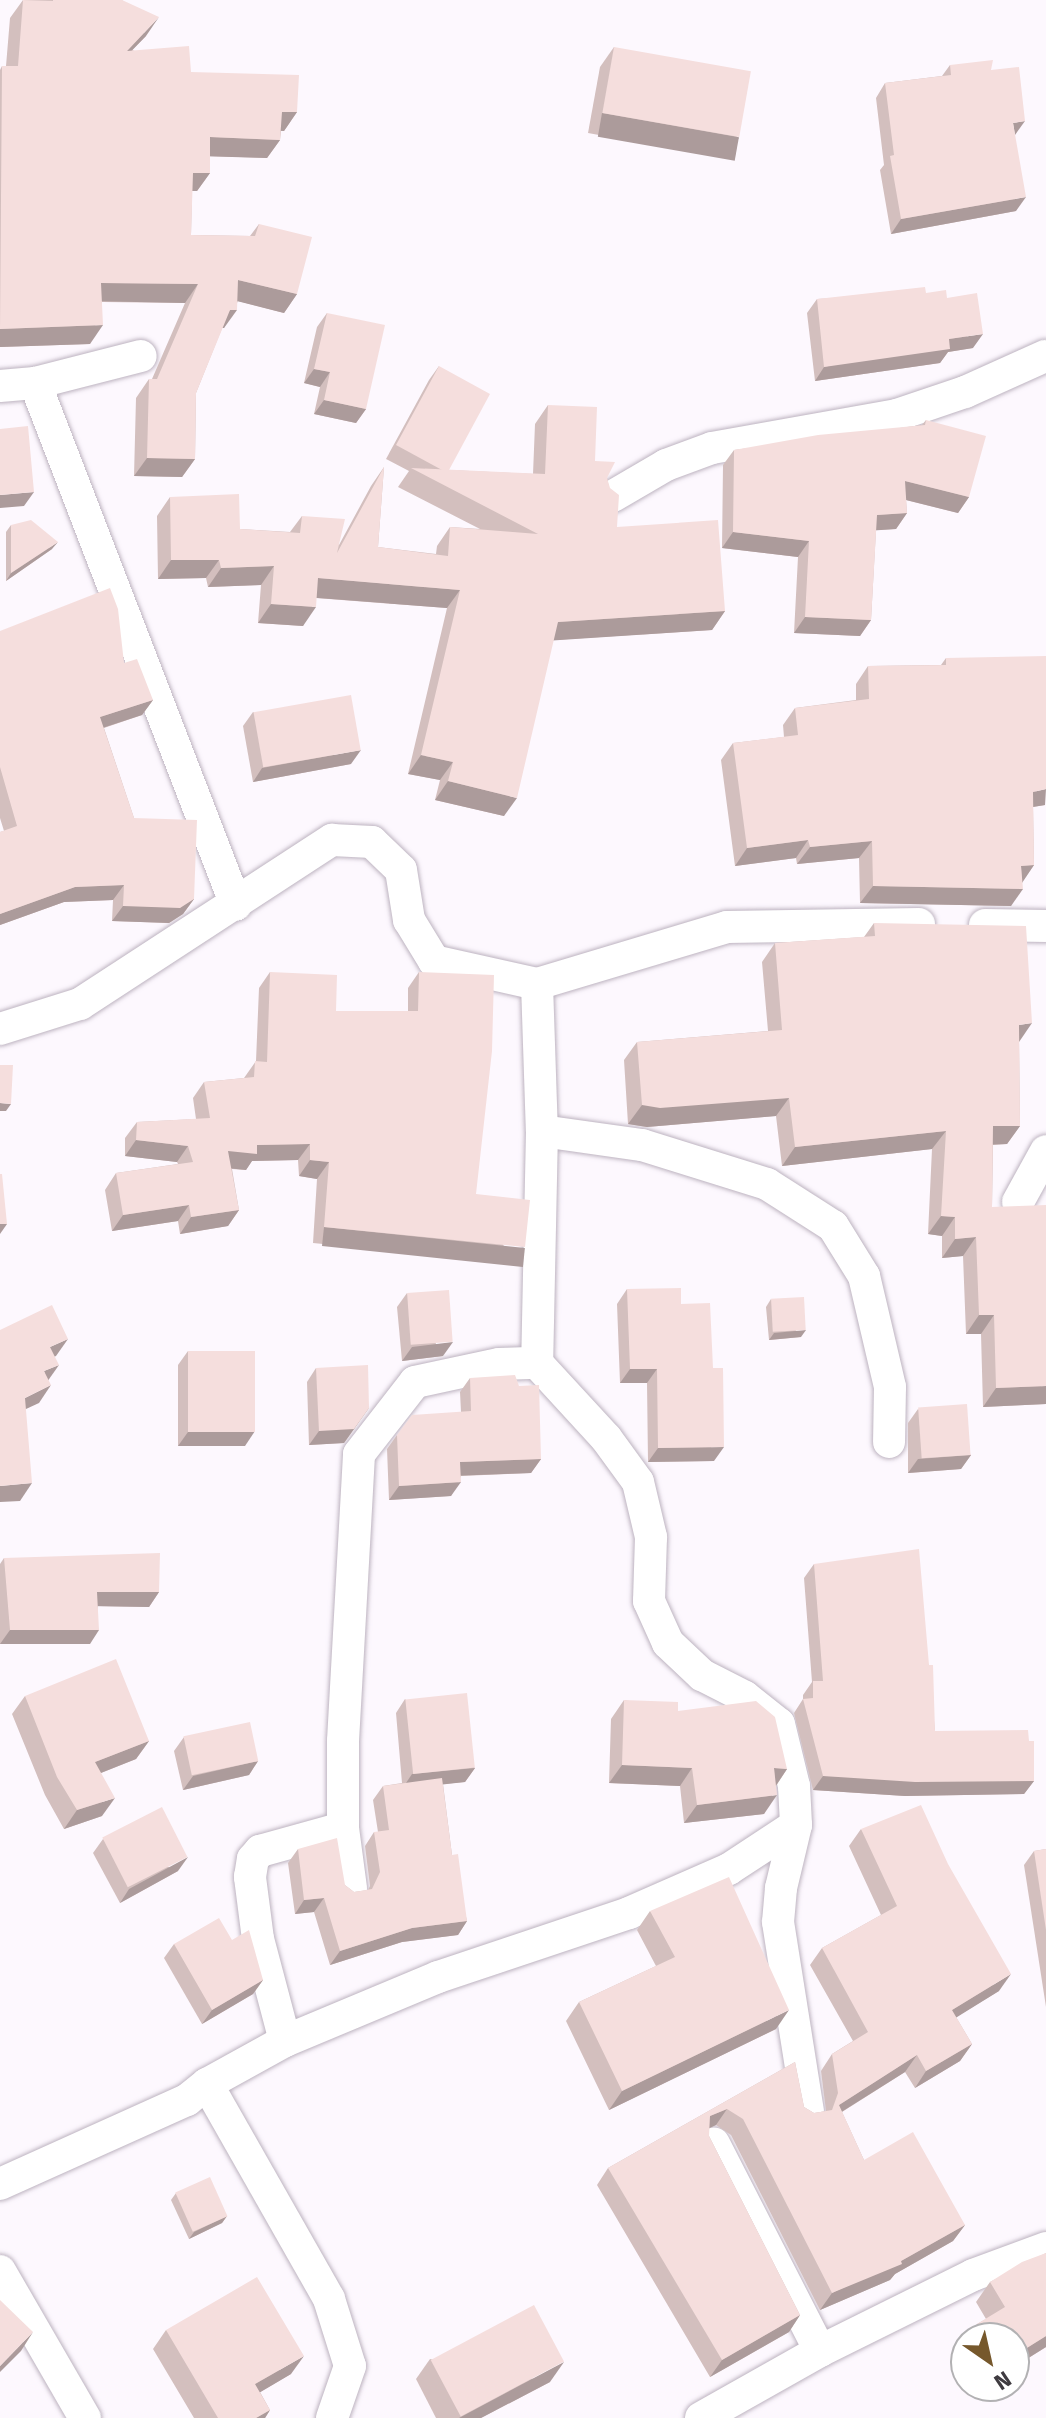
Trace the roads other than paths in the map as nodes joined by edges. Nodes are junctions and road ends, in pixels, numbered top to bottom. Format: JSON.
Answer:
{"nodes":[{"id":1,"x":1046,"y":334,"type":"edge"},
{"id":2,"x":141,"y":356,"type":"dead end"},
{"id":3,"x":1046,"y":359,"type":"edge"},
{"id":4,"x":35,"y":383,"type":"junction"},
{"id":5,"x":0,"y":386,"type":"edge"},
{"id":6,"x":613,"y":496,"type":"edge"},
{"id":7,"x":236,"y":905,"type":"junction"},
{"id":8,"x":1045,"y":928,"type":"edge"},
{"id":9,"x":537,"y":984,"type":"junction"},
{"id":10,"x":0,"y":1029,"type":"edge"},
{"id":11,"x":542,"y":1131,"type":"junction"},
{"id":12,"x":1046,"y":1151,"type":"edge"},
{"id":13,"x":1018,"y":1202,"type":"dead end"},
{"id":14,"x":537,"y":1363,"type":"junction"},
{"id":15,"x":889,"y":1442,"type":"dead end"},
{"id":16,"x":796,"y":1825,"type":"junction"},
{"id":17,"x":343,"y":1828,"type":"junction"},
{"id":18,"x":351,"y":1888,"type":"edge"},
{"id":19,"x":285,"y":2041,"type":"junction"},
{"id":20,"x":207,"y":2084,"type":"junction"},
{"id":21,"x":808,"y":2112,"type":"edge"},
{"id":22,"x":714,"y":2144,"type":"edge"},
{"id":23,"x":0,"y":2184,"type":"edge"},
{"id":24,"x":1046,"y":2248,"type":"edge"},
{"id":25,"x":0,"y":2271,"type":"edge"},
{"id":26,"x":820,"y":2351,"type":"junction"},
{"id":27,"x":85,"y":2418,"type":"edge"},
{"id":28,"x":332,"y":2418,"type":"edge"},
{"id":29,"x":701,"y":2418,"type":"edge"}],
"edges":[{"from":1,"to":3,"type":"street"},
{"from":2,"to":4,"type":"street"},
{"from":3,"to":6,"type":"street"},
{"from":4,"to":5,"type":"street"},
{"from":4,"to":7,"type":"street"},
{"from":7,"to":9,"type":"street"},
{"from":7,"to":10,"type":"street"},
{"from":8,"to":9,"type":"street"},
{"from":9,"to":11,"type":"street"},
{"from":11,"to":14,"type":"street"},
{"from":11,"to":15,"type":"street"},
{"from":12,"to":13,"type":"street"},
{"from":14,"to":16,"type":"street"},
{"from":14,"to":17,"type":"street"},
{"from":16,"to":19,"type":"street"},
{"from":16,"to":21,"type":"street"},
{"from":17,"to":18,"type":"street"},
{"from":17,"to":19,"type":"street"},
{"from":19,"to":20,"type":"street"},
{"from":20,"to":23,"type":"street"},
{"from":20,"to":28,"type":"street"},
{"from":22,"to":26,"type":"street"},
{"from":24,"to":26,"type":"street"},
{"from":25,"to":27,"type":"street"},
{"from":26,"to":29,"type":"street"}]}
